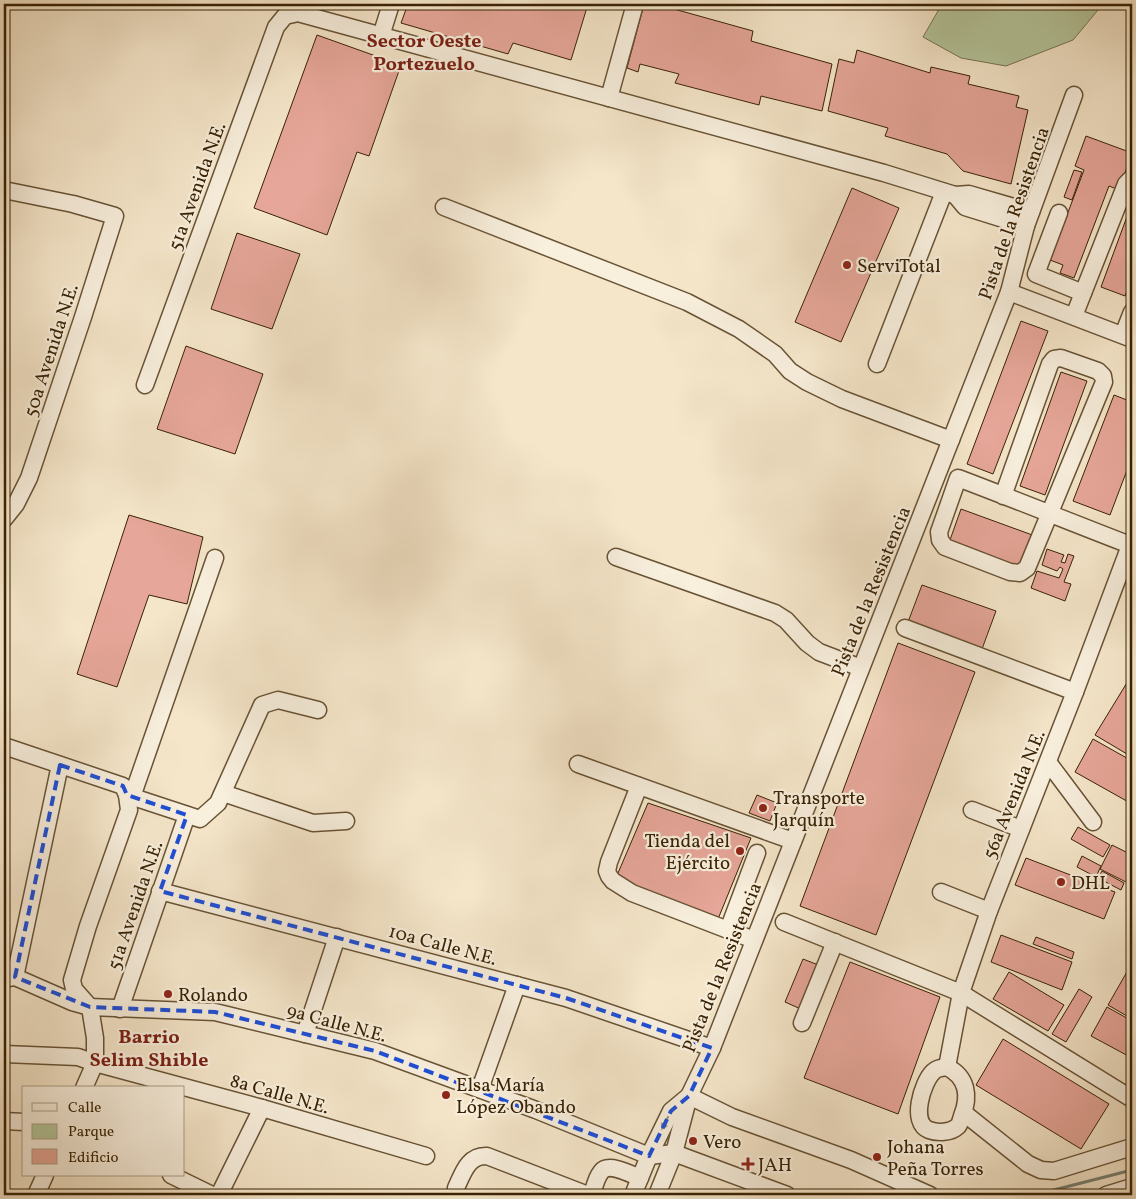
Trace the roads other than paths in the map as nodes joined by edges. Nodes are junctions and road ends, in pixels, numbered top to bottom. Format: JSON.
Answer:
{"nodes":[{"id":1,"x":391,"y":4,"type":"edge"},
{"id":2,"x":635,"y":4,"type":"edge"},
{"id":3,"x":381,"y":36,"type":"junction"},
{"id":4,"x":1074,"y":95,"type":"dead end"},
{"id":5,"x":609,"y":98,"type":"junction"},
{"id":6,"x":1132,"y":178,"type":"edge"},
{"id":7,"x":949,"y":193,"type":"junction"},
{"id":8,"x":5,"y":194,"type":"edge"},
{"id":9,"x":444,"y":207,"type":"dead end"},
{"id":10,"x":1059,"y":213,"type":"dead end"},
{"id":11,"x":1029,"y":219,"type":"junction"},
{"id":12,"x":1009,"y":292,"type":"junction"},
{"id":13,"x":1083,"y":293,"type":"junction"},
{"id":14,"x":1132,"y":312,"type":"edge"},
{"id":15,"x":1074,"y":316,"type":"junction"},
{"id":16,"x":1128,"y":337,"type":"edge"},
{"id":17,"x":877,"y":364,"type":"dead end"},
{"id":18,"x":145,"y":385,"type":"dead end"},
{"id":19,"x":951,"y":440,"type":"junction"},
{"id":20,"x":1003,"y":496,"type":"junction"},
{"id":21,"x":1050,"y":514,"type":"junction"},
{"id":22,"x":4,"y":519,"type":"edge"},
{"id":23,"x":1131,"y":543,"type":"edge"},
{"id":24,"x":616,"y":557,"type":"dead end"},
{"id":25,"x":215,"y":558,"type":"dead end"},
{"id":26,"x":1128,"y":567,"type":"edge"},
{"id":27,"x":905,"y":628,"type":"dead end"},
{"id":28,"x":861,"y":668,"type":"junction"},
{"id":29,"x":1075,"y":692,"type":"junction"},
{"id":30,"x":318,"y":710,"type":"dead end"},
{"id":31,"x":4,"y":746,"type":"edge"},
{"id":32,"x":1048,"y":762,"type":"junction"},
{"id":33,"x":578,"y":764,"type":"dead end"},
{"id":34,"x":60,"y":765,"type":"junction"},
{"id":35,"x":640,"y":786,"type":"junction"},
{"id":36,"x":223,"y":793,"type":"junction"},
{"id":37,"x":130,"y":796,"type":"junction"},
{"id":38,"x":972,"y":810,"type":"dead end"},
{"id":39,"x":187,"y":815,"type":"junction"},
{"id":40,"x":346,"y":822,"type":"dead end"},
{"id":41,"x":1093,"y":822,"type":"dead end"},
{"id":42,"x":1021,"y":829,"type":"junction"},
{"id":43,"x":793,"y":840,"type":"junction"},
{"id":44,"x":757,"y":853,"type":"dead end"},
{"id":45,"x":160,"y":891,"type":"junction"},
{"id":46,"x":942,"y":892,"type":"dead end"},
{"id":47,"x":988,"y":911,"type":"junction"},
{"id":48,"x":784,"y":922,"type":"dead end"},
{"id":49,"x":728,"y":930,"type":"junction"},
{"id":50,"x":337,"y":938,"type":"junction"},
{"id":51,"x":754,"y":940,"type":"junction"},
{"id":52,"x":835,"y":942,"type":"junction"},
{"id":53,"x":9,"y":978,"type":"edge"},
{"id":54,"x":517,"y":985,"type":"junction"},
{"id":55,"x":961,"y":993,"type":"junction"},
{"id":56,"x":90,"y":1007,"type":"junction"},
{"id":57,"x":120,"y":1009,"type":"junction"},
{"id":58,"x":802,"y":1023,"type":"dead end"},
{"id":59,"x":305,"y":1034,"type":"junction"},
{"id":60,"x":712,"y":1048,"type":"junction"},
{"id":61,"x":4,"y":1054,"type":"edge"},
{"id":62,"x":95,"y":1063,"type":"junction"},
{"id":63,"x":947,"y":1067,"type":"junction"},
{"id":64,"x":85,"y":1086,"type":"edge"},
{"id":65,"x":180,"y":1086,"type":"edge"},
{"id":66,"x":185,"y":1087,"type":"edge"},
{"id":67,"x":480,"y":1089,"type":"junction"},
{"id":68,"x":689,"y":1096,"type":"junction"},
{"id":69,"x":1132,"y":1099,"type":"edge"},
{"id":70,"x":262,"y":1108,"type":"junction"},
{"id":71,"x":964,"y":1113,"type":"junction"},
{"id":72,"x":4,"y":1121,"type":"edge"},
{"id":73,"x":22,"y":1122,"type":"edge"},
{"id":74,"x":1132,"y":1147,"type":"edge"},
{"id":75,"x":674,"y":1152,"type":"junction"},
{"id":76,"x":426,"y":1156,"type":"dead end"},
{"id":77,"x":649,"y":1156,"type":"junction"},
{"id":78,"x":45,"y":1176,"type":"edge"},
{"id":79,"x":172,"y":1176,"type":"edge"},
{"id":80,"x":640,"y":1178,"type":"junction"},
{"id":81,"x":1132,"y":1187,"type":"edge"},
{"id":82,"x":456,"y":1188,"type":"dead end"},
{"id":83,"x":36,"y":1195,"type":"edge"},
{"id":84,"x":212,"y":1195,"type":"edge"},
{"id":85,"x":219,"y":1195,"type":"edge"},
{"id":86,"x":588,"y":1195,"type":"edge"},
{"id":87,"x":592,"y":1195,"type":"edge"},
{"id":88,"x":633,"y":1195,"type":"edge"},
{"id":89,"x":657,"y":1195,"type":"edge"},
{"id":90,"x":787,"y":1195,"type":"edge"},
{"id":91,"x":930,"y":1195,"type":"edge"},
{"id":92,"x":1109,"y":1195,"type":"edge"}],
"edges":[{"from":1,"to":3,"type":"street"},
{"from":2,"to":5,"type":"street"},
{"from":3,"to":5,"type":"street"},
{"from":3,"to":18,"type":"street","name":"51a Avenida N.E."},
{"from":4,"to":11,"type":"street","name":"Pista de la Resistencia"},
{"from":5,"to":7,"type":"street"},
{"from":6,"to":13,"type":"street"},
{"from":7,"to":11,"type":"street"},
{"from":7,"to":17,"type":"street"},
{"from":8,"to":22,"type":"street","name":"50a Avenida N.E."},
{"from":9,"to":19,"type":"street"},
{"from":10,"to":13,"type":"street"},
{"from":11,"to":12,"type":"street","name":"Pista de la Resistencia"},
{"from":12,"to":15,"type":"street"},
{"from":12,"to":19,"type":"street","name":"Pista de la Resistencia"},
{"from":13,"to":15,"type":"street"},
{"from":14,"to":16,"type":"street"},
{"from":15,"to":16,"type":"street"},
{"from":19,"to":28,"type":"street","name":"Pista de la Resistencia"},
{"from":20,"to":21,"type":"street"},
{"from":20,"to":21,"type":"street"},
{"from":20,"to":21,"type":"street"},
{"from":21,"to":23,"type":"street"},
{"from":23,"to":26,"type":"street","name":"56a Avenida N.E."},
{"from":24,"to":28,"type":"street"},
{"from":25,"to":37,"type":"street"},
{"from":26,"to":29,"type":"street","name":"56a Avenida N.E."},
{"from":27,"to":29,"type":"street"},
{"from":28,"to":43,"type":"street","name":"Pista de la Resistencia"},
{"from":29,"to":32,"type":"street","name":"56a Avenida N.E."},
{"from":30,"to":36,"type":"street"},
{"from":31,"to":34,"type":"street"},
{"from":32,"to":41,"type":"street"},
{"from":32,"to":42,"type":"street","name":"56a Avenida N.E."},
{"from":33,"to":35,"type":"street"},
{"from":34,"to":37,"type":"street"},
{"from":34,"to":53,"type":"street"},
{"from":35,"to":43,"type":"street"},
{"from":35,"to":49,"type":"street"},
{"from":36,"to":39,"type":"street"},
{"from":36,"to":40,"type":"street"},
{"from":37,"to":39,"type":"street"},
{"from":37,"to":56,"type":"street"},
{"from":38,"to":42,"type":"street"},
{"from":39,"to":45,"type":"street","name":"51a Avenida N.E."},
{"from":42,"to":47,"type":"street","name":"56a Avenida N.E."},
{"from":43,"to":51,"type":"street","name":"Pista de la Resistencia"},
{"from":44,"to":49,"type":"street"},
{"from":45,"to":50,"type":"street","name":"10a Calle N.E."},
{"from":45,"to":57,"type":"street","name":"51a Avenida N.E."},
{"from":46,"to":47,"type":"street"},
{"from":47,"to":55,"type":"street","name":"56a Avenida N.E."},
{"from":48,"to":52,"type":"street"},
{"from":49,"to":51,"type":"street"},
{"from":50,"to":54,"type":"street","name":"10a Calle N.E."},
{"from":50,"to":59,"type":"street"},
{"from":51,"to":60,"type":"street","name":"Pista de la Resistencia"},
{"from":52,"to":55,"type":"street"},
{"from":52,"to":58,"type":"street"},
{"from":53,"to":56,"type":"street","name":"9a Calle N.E."},
{"from":54,"to":60,"type":"street","name":"10a Calle N.E."},
{"from":54,"to":67,"type":"street"},
{"from":55,"to":63,"type":"street","name":"56a Avenida N.E."},
{"from":55,"to":69,"type":"street"},
{"from":56,"to":57,"type":"street","name":"9a Calle N.E."},
{"from":56,"to":62,"type":"street"},
{"from":57,"to":59,"type":"street","name":"9a Calle N.E."},
{"from":59,"to":67,"type":"street","name":"9a Calle N.E."},
{"from":60,"to":68,"type":"street","name":"Pista de la Resistencia"},
{"from":61,"to":62,"type":"street","name":"8a Calle N.E."},
{"from":62,"to":64,"type":"street"},
{"from":62,"to":65,"type":"street","name":"8a Calle N.E."},
{"from":63,"to":71,"type":"street"},
{"from":63,"to":71,"type":"street"},
{"from":66,"to":70,"type":"street","name":"8a Calle N.E."},
{"from":67,"to":77,"type":"street","name":"9a Calle N.E."},
{"from":68,"to":75,"type":"street","name":"Pista de la Resistencia"},
{"from":68,"to":77,"type":"street","name":"Pista de la Resistencia","one_way":true},
{"from":68,"to":91,"type":"street"},
{"from":70,"to":76,"type":"street","name":"8a Calle N.E."},
{"from":70,"to":85,"type":"street"},
{"from":71,"to":74,"type":"street"},
{"from":72,"to":73,"type":"street"},
{"from":75,"to":77,"type":"street"},
{"from":75,"to":89,"type":"street","name":"Pista de la Resistencia"},
{"from":75,"to":90,"type":"street"},
{"from":77,"to":80,"type":"street","name":"Pista de la Resistencia"},
{"from":78,"to":83,"type":"street"},
{"from":79,"to":84,"type":"street"},
{"from":80,"to":87,"type":"street"},
{"from":80,"to":88,"type":"street","name":"Pista de la Resistencia"},
{"from":81,"to":92,"type":"street"},
{"from":82,"to":86,"type":"street"}]}
